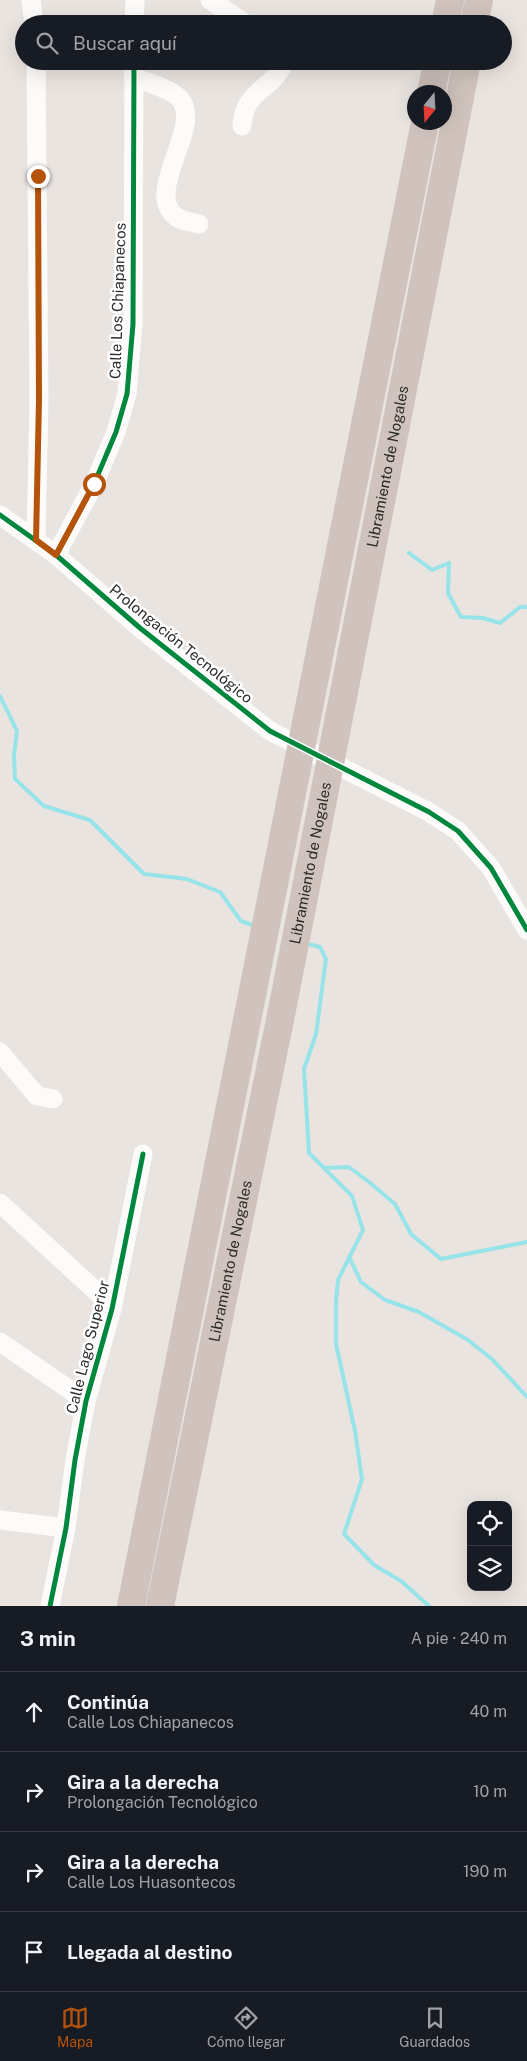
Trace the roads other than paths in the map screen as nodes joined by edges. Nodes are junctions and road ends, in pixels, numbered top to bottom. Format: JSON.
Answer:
{"nodes":[{"id":1,"x":31,"y":0,"type":"edge"},
{"id":2,"x":135,"y":0,"type":"edge"},
{"id":3,"x":210,"y":0,"type":"edge"},
{"id":4,"x":450,"y":0,"type":"edge"},
{"id":5,"x":479,"y":0,"type":"edge"},
{"id":6,"x":33,"y":15,"type":"edge"},
{"id":7,"x":134,"y":15,"type":"edge"},
{"id":8,"x":232,"y":15,"type":"edge"},
{"id":9,"x":447,"y":15,"type":"edge"},
{"id":10,"x":476,"y":15,"type":"edge"},
{"id":11,"x":36,"y":70,"type":"edge"},
{"id":12,"x":134,"y":70,"type":"edge"},
{"id":13,"x":136,"y":70,"type":"edge"},
{"id":14,"x":280,"y":70,"type":"edge"},
{"id":15,"x":436,"y":70,"type":"edge"},
{"id":16,"x":465,"y":70,"type":"edge"},
{"id":17,"x":433,"y":85,"type":"edge"},
{"id":18,"x":242,"y":126,"type":"dead end"},
{"id":19,"x":423,"y":130,"type":"edge"},
{"id":20,"x":199,"y":224,"type":"dead end"},
{"id":21,"x":0,"y":515,"type":"edge"},
{"id":22,"x":36,"y":540,"type":"junction"},
{"id":23,"x":56,"y":555,"type":"junction"},
{"id":24,"x":527,"y":930,"type":"edge"},
{"id":25,"x":0,"y":1052,"type":"edge"},
{"id":26,"x":53,"y":1099,"type":"dead end"},
{"id":27,"x":143,"y":1154,"type":"dead end"},
{"id":28,"x":0,"y":1203,"type":"edge"},
{"id":29,"x":112,"y":1309,"type":"junction"},
{"id":30,"x":0,"y":1342,"type":"edge"},
{"id":31,"x":86,"y":1401,"type":"junction"},
{"id":32,"x":0,"y":1520,"type":"edge"},
{"id":33,"x":66,"y":1528,"type":"junction"},
{"id":34,"x":50,"y":1606,"type":"edge"},
{"id":35,"x":131,"y":1606,"type":"edge"},
{"id":36,"x":160,"y":1606,"type":"edge"}],
"edges":[{"from":1,"to":6,"type":"street"},
{"from":2,"to":7,"type":"street"},
{"from":3,"to":8,"type":"street"},
{"from":4,"to":9,"type":"highway"},
{"from":5,"to":10,"type":"highway"},
{"from":11,"to":22,"type":"street"},
{"from":12,"to":23,"type":"street","name":"Calle Los Chiapanecos"},
{"from":13,"to":20,"type":"street"},
{"from":14,"to":18,"type":"street"},
{"from":15,"to":17,"type":"highway"},
{"from":16,"to":36,"type":"highway","name":"Libramiento de Nogales"},
{"from":19,"to":35,"type":"highway","name":"Libramiento de Nogales"},
{"from":21,"to":22,"type":"street","name":"Prolongación Tecnológico"},
{"from":22,"to":23,"type":"street","name":"Prolongación Tecnológico"},
{"from":23,"to":24,"type":"street","name":"Prolongación Tecnológico"},
{"from":25,"to":26,"type":"street"},
{"from":27,"to":29,"type":"street","name":"Calle Lago Superior"},
{"from":28,"to":29,"type":"street"},
{"from":29,"to":31,"type":"street","name":"Calle Lago Superior"},
{"from":30,"to":31,"type":"street"},
{"from":31,"to":33,"type":"street","name":"Calle Lago Superior"},
{"from":32,"to":33,"type":"street"},
{"from":33,"to":34,"type":"street","name":"Calle Lago Superior"}]}
